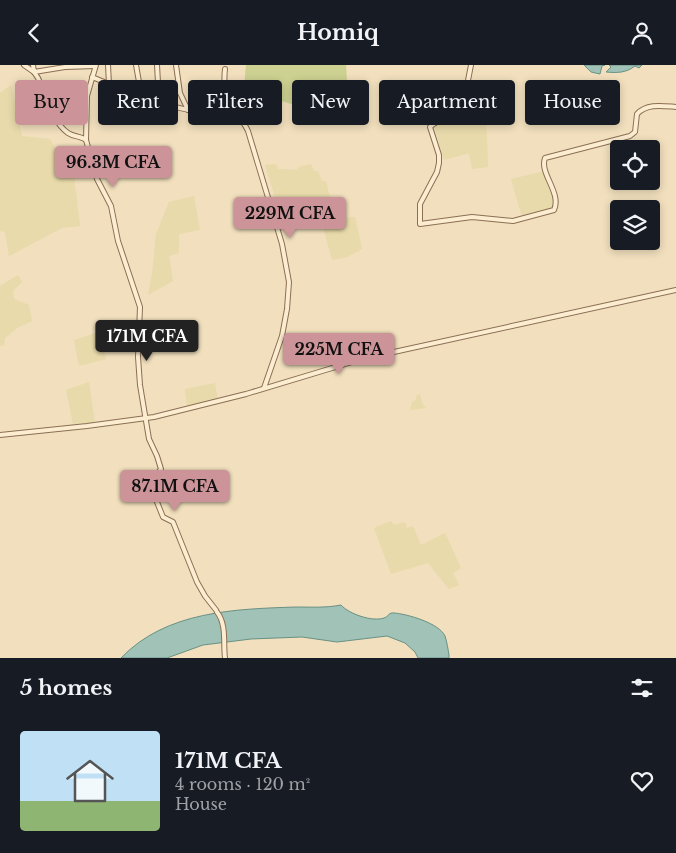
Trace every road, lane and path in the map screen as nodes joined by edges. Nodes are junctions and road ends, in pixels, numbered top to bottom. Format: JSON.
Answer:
{"nodes":[{"id":1,"x":24,"y":65,"type":"edge"},
{"id":2,"x":33,"y":65,"type":"edge"},
{"id":3,"x":108,"y":65,"type":"edge"},
{"id":4,"x":136,"y":65,"type":"edge"},
{"id":5,"x":157,"y":65,"type":"edge"},
{"id":6,"x":176,"y":65,"type":"edge"},
{"id":7,"x":471,"y":65,"type":"edge"},
{"id":8,"x":56,"y":66,"type":"edge"},
{"id":9,"x":73,"y":66,"type":"edge"},
{"id":10,"x":96,"y":66,"type":"edge"},
{"id":11,"x":225,"y":69,"type":"dead end"},
{"id":12,"x":34,"y":72,"type":"junction"},
{"id":13,"x":92,"y":77,"type":"junction"},
{"id":14,"x":99,"y":80,"type":"edge"},
{"id":15,"x":108,"y":80,"type":"edge"},
{"id":16,"x":138,"y":80,"type":"edge"},
{"id":17,"x":158,"y":80,"type":"edge"},
{"id":18,"x":224,"y":80,"type":"edge"},
{"id":19,"x":178,"y":107,"type":"edge"},
{"id":20,"x":676,"y":107,"type":"edge"},
{"id":21,"x":188,"y":110,"type":"joint"},
{"id":22,"x":244,"y":125,"type":"edge"},
{"id":23,"x":86,"y":140,"type":"junction"},
{"id":24,"x":676,"y":290,"type":"edge"},
{"id":25,"x":264,"y":388,"type":"junction"},
{"id":26,"x":146,"y":419,"type":"junction"},
{"id":27,"x":0,"y":435,"type":"edge"},
{"id":28,"x":225,"y":658,"type":"edge"}],
"edges":[{"from":1,"to":12,"type":"street"},
{"from":2,"to":12,"type":"street"},
{"from":3,"to":15,"type":"street"},
{"from":4,"to":16,"type":"street"},
{"from":5,"to":17,"type":"street"},
{"from":6,"to":21,"type":"street"},
{"from":7,"to":20,"type":"street"},
{"from":8,"to":9,"type":"street"},
{"from":8,"to":12,"type":"street"},
{"from":9,"to":10,"type":"street"},
{"from":10,"to":13,"type":"street"},
{"from":11,"to":18,"type":"street"},
{"from":12,"to":23,"type":"street"},
{"from":13,"to":14,"type":"street"},
{"from":13,"to":23,"type":"street"},
{"from":19,"to":21,"type":"street"},
{"from":22,"to":25,"type":"street"},
{"from":23,"to":26,"type":"street"},
{"from":24,"to":25,"type":"street"},
{"from":25,"to":26,"type":"street"},
{"from":26,"to":27,"type":"street"},
{"from":26,"to":28,"type":"street"}]}
